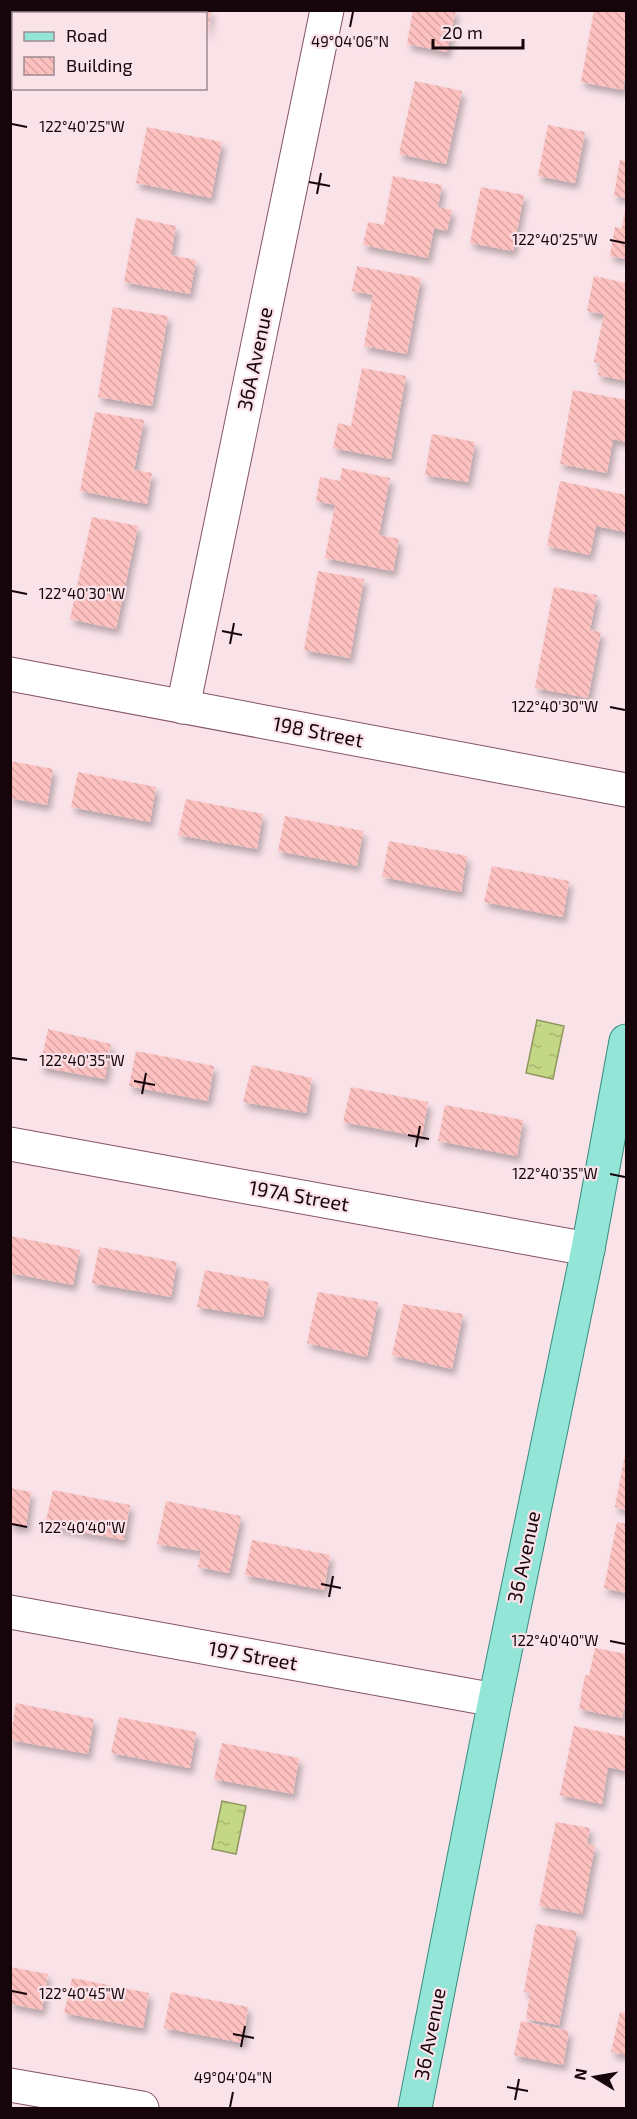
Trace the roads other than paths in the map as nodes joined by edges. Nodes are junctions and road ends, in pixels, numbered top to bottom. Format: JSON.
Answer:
{"nodes":[{"id":1,"x":327,"y":10,"type":"edge"},
{"id":2,"x":10,"y":674,"type":"edge"},
{"id":3,"x":183,"y":707,"type":"junction"},
{"id":4,"x":627,"y":790,"type":"edge"},
{"id":5,"x":627,"y":1041,"type":"edge"},
{"id":6,"x":10,"y":1144,"type":"edge"},
{"id":7,"x":588,"y":1249,"type":"junction"},
{"id":8,"x":10,"y":1612,"type":"edge"},
{"id":9,"x":495,"y":1700,"type":"junction"},
{"id":10,"x":10,"y":2085,"type":"edge"},
{"id":11,"x":420,"y":2108,"type":"edge"},
{"id":12,"x":142,"y":2109,"type":"edge"}],
"edges":[{"from":1,"to":3,"type":"street","name":"36A Avenue"},
{"from":2,"to":3,"type":"street","name":"198 Street"},
{"from":3,"to":4,"type":"street","name":"198 Street"},
{"from":5,"to":7,"type":"main road","name":"36 Avenue"},
{"from":6,"to":7,"type":"street","name":"197A Street"},
{"from":7,"to":9,"type":"main road","name":"36 Avenue"},
{"from":8,"to":9,"type":"street","name":"197 Street"},
{"from":9,"to":11,"type":"main road","name":"36 Avenue"},
{"from":10,"to":12,"type":"street"}]}
